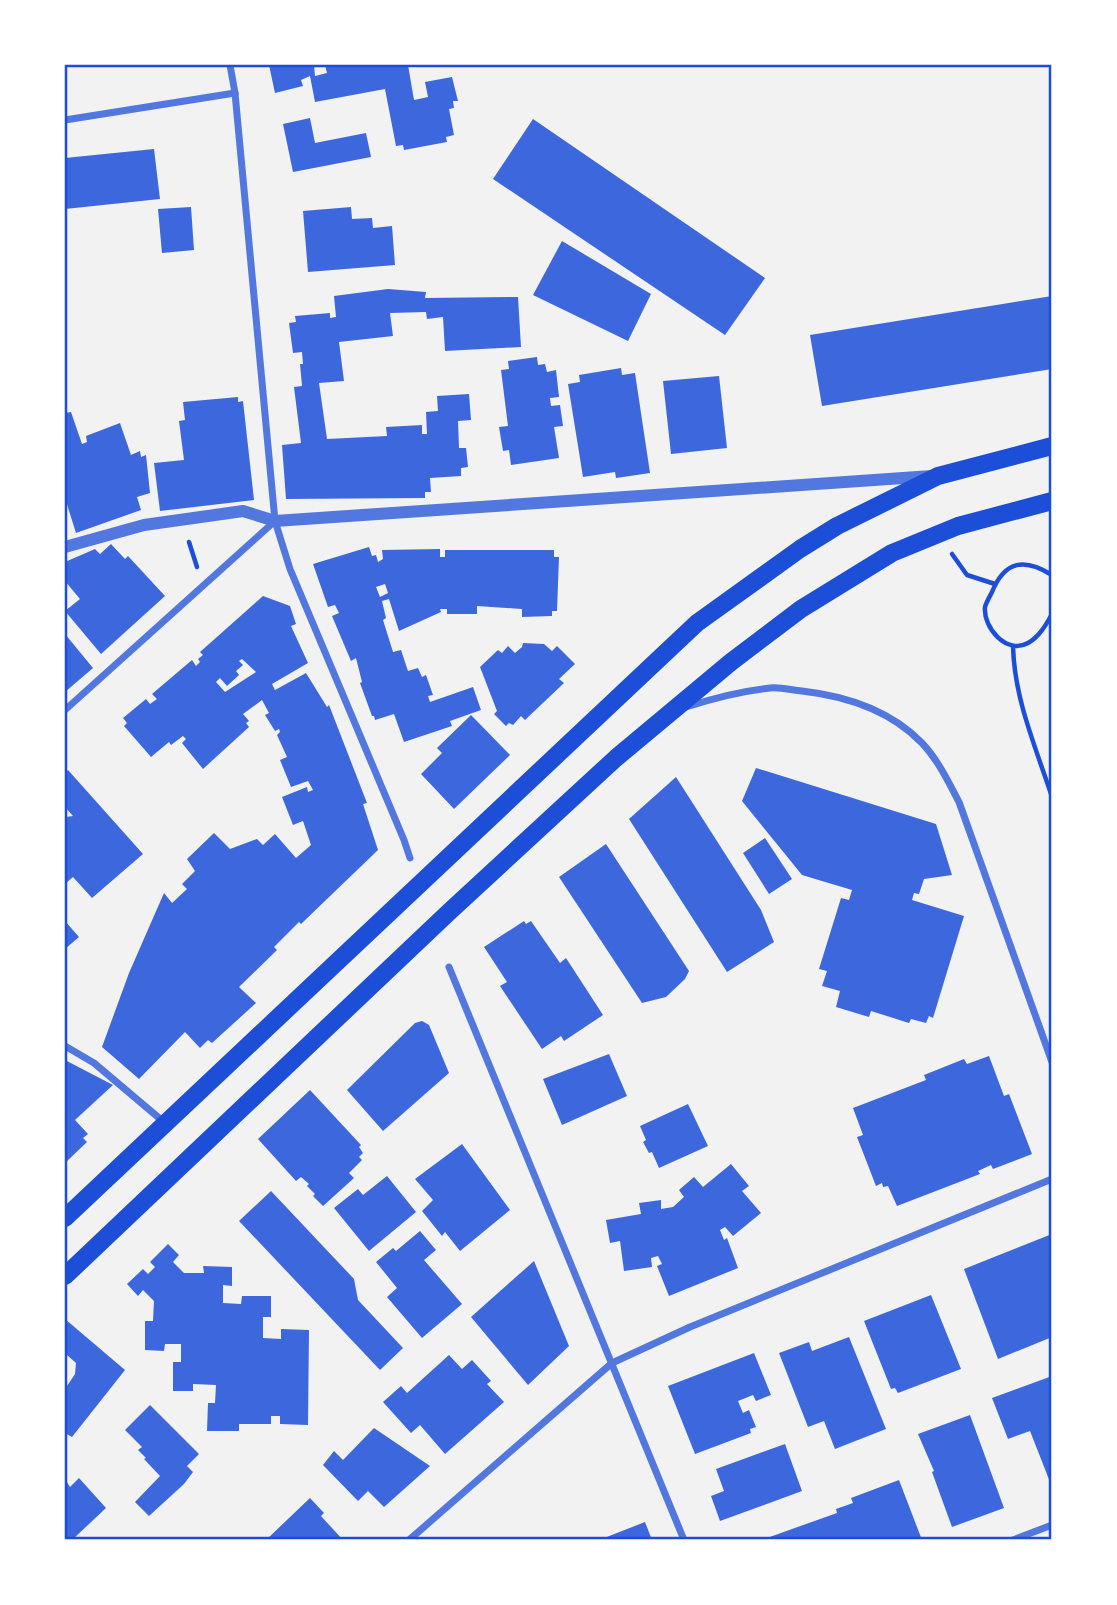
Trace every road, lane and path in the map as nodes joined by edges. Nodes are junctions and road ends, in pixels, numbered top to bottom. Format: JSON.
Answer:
{"nodes":[{"id":1,"x":230,"y":65,"type":"edge"},
{"id":2,"x":235,"y":93,"type":"junction"},
{"id":3,"x":65,"y":120,"type":"edge"},
{"id":4,"x":1052,"y":446,"type":"edge"},
{"id":5,"x":938,"y":476,"type":"junction"},
{"id":6,"x":1052,"y":501,"type":"edge"},
{"id":7,"x":181,"y":520,"type":"junction"},
{"id":8,"x":275,"y":522,"type":"junction"},
{"id":9,"x":940,"y":533,"type":"junction"},
{"id":10,"x":65,"y":547,"type":"edge"},
{"id":11,"x":1052,"y":575,"type":"edge"},
{"id":12,"x":995,"y":584,"type":"junction"},
{"id":13,"x":204,"y":588,"type":"junction"},
{"id":14,"x":1052,"y":614,"type":"edge"},
{"id":15,"x":1013,"y":646,"type":"junction"},
{"id":16,"x":65,"y":710,"type":"edge"},
{"id":17,"x":669,"y":712,"type":"junction"},
{"id":18,"x":1052,"y":797,"type":"edge"},
{"id":19,"x":410,"y":858,"type":"dead end"},
{"id":20,"x":449,"y":967,"type":"dead end"},
{"id":21,"x":65,"y":1046,"type":"edge"},
{"id":22,"x":1052,"y":1062,"type":"edge"},
{"id":23,"x":166,"y":1123,"type":"junction"},
{"id":24,"x":1052,"y":1179,"type":"edge"},
{"id":25,"x":65,"y":1218,"type":"edge"},
{"id":26,"x":65,"y":1276,"type":"edge"},
{"id":27,"x":612,"y":1363,"type":"junction"},
{"id":28,"x":1052,"y":1525,"type":"edge"},
{"id":29,"x":409,"y":1540,"type":"edge"},
{"id":30,"x":684,"y":1540,"type":"edge"},
{"id":31,"x":1013,"y":1540,"type":"edge"}],
"edges":[{"from":1,"to":2,"type":"street"},
{"from":2,"to":3,"type":"street"},
{"from":2,"to":8,"type":"street"},
{"from":4,"to":5,"type":"main road"},
{"from":5,"to":8,"type":"street"},
{"from":5,"to":23,"type":"main road"},
{"from":6,"to":9,"type":"main road"},
{"from":7,"to":8,"type":"street"},
{"from":7,"to":10,"type":"street"},
{"from":7,"to":13,"type":"path"},
{"from":8,"to":13,"type":"street"},
{"from":8,"to":19,"type":"street"},
{"from":9,"to":12,"type":"path"},
{"from":9,"to":17,"type":"main road"},
{"from":11,"to":12,"type":"path"},
{"from":12,"to":15,"type":"path"},
{"from":13,"to":16,"type":"street"},
{"from":14,"to":15,"type":"path"},
{"from":15,"to":18,"type":"path"},
{"from":17,"to":22,"type":"street"},
{"from":17,"to":26,"type":"main road"},
{"from":20,"to":27,"type":"street"},
{"from":21,"to":23,"type":"street"},
{"from":23,"to":25,"type":"main road"},
{"from":24,"to":27,"type":"street"},
{"from":27,"to":29,"type":"street"},
{"from":27,"to":30,"type":"street"},
{"from":28,"to":31,"type":"street"}]}
